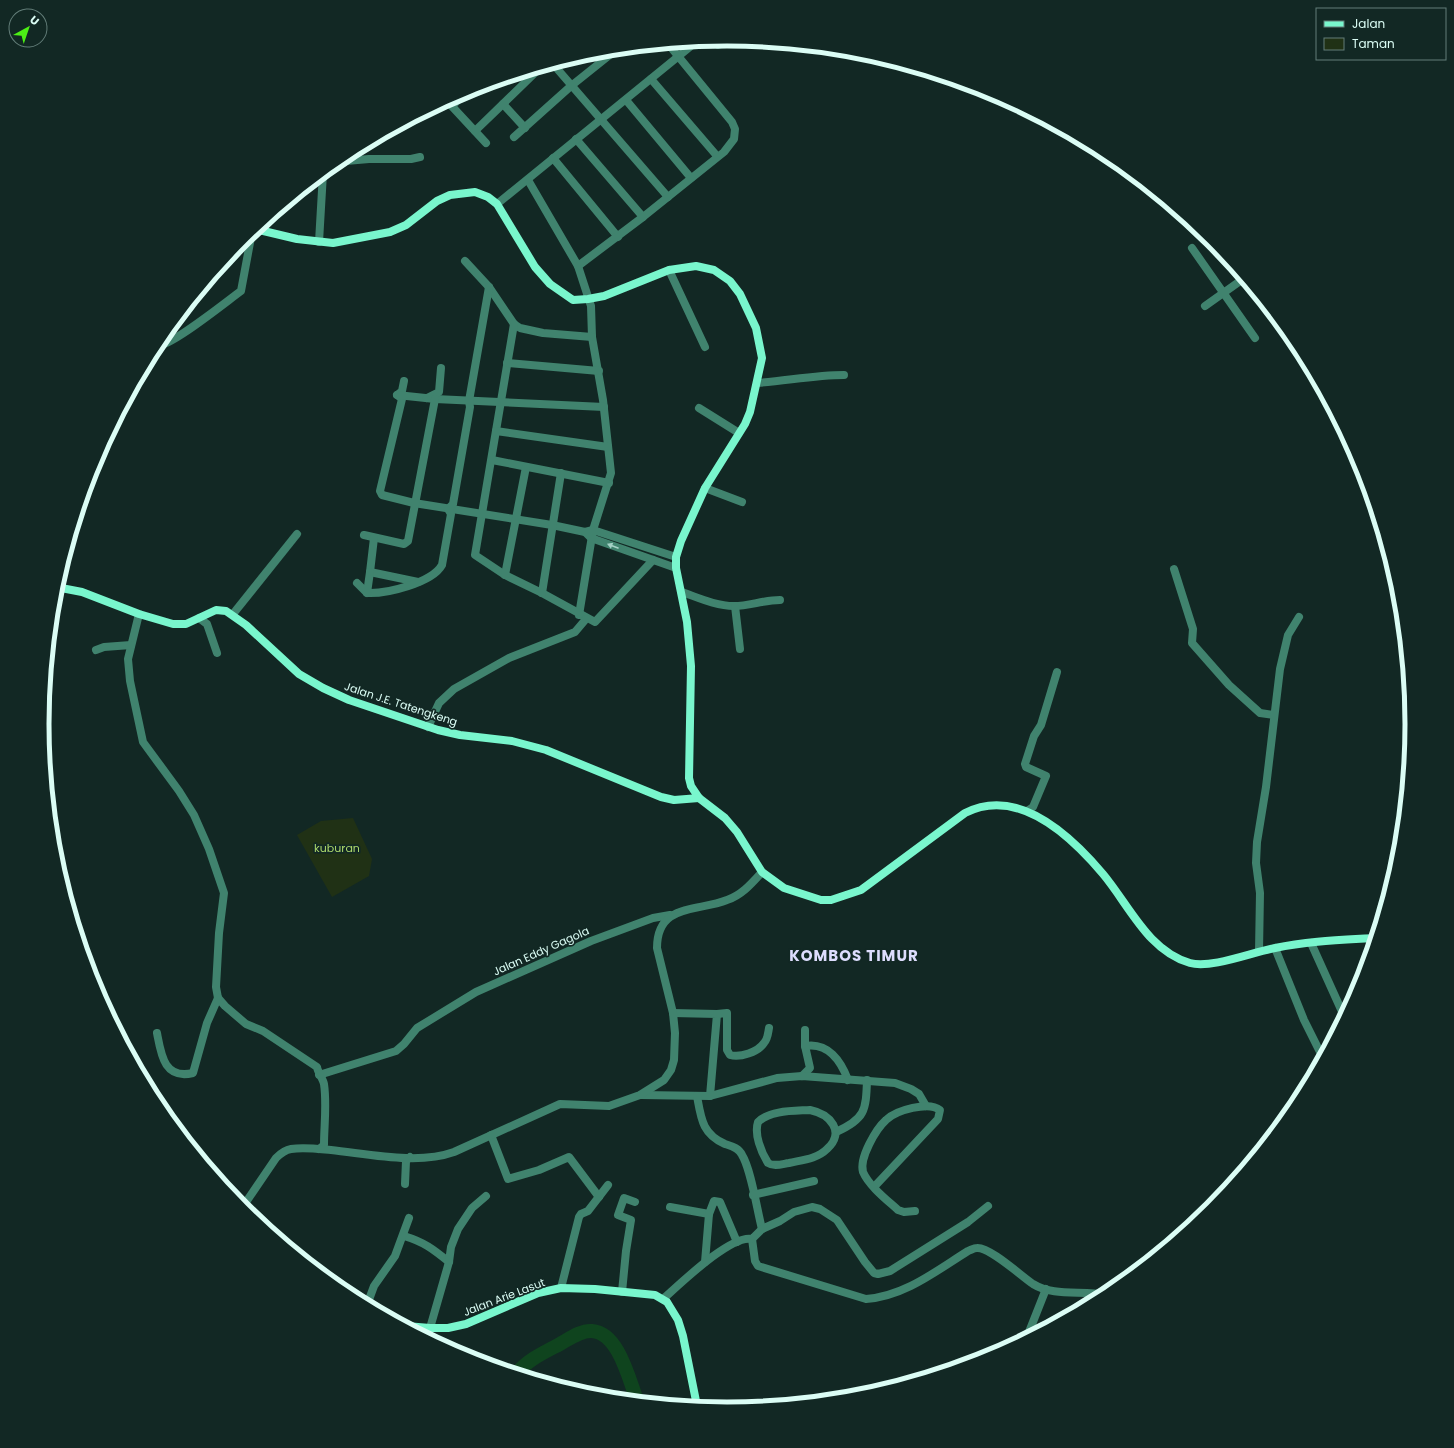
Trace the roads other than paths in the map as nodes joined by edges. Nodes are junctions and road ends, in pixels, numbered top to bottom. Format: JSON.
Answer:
{"nodes":[{"id":1,"x":690,"y":47,"type":"edge"},
{"id":2,"x":672,"y":48,"type":"edge"},
{"id":3,"x":678,"y":56,"type":"junction"},
{"id":4,"x":607,"y":57,"type":"edge"},
{"id":5,"x":557,"y":68,"type":"edge"},
{"id":6,"x":533,"y":75,"type":"edge"},
{"id":7,"x":651,"y":78,"type":"junction"},
{"id":8,"x":571,"y":86,"type":"junction"},
{"id":9,"x":626,"y":100,"type":"junction"},
{"id":10,"x":503,"y":104,"type":"junction"},
{"id":11,"x":451,"y":105,"type":"edge"},
{"id":12,"x":599,"y":119,"type":"junction"},
{"id":13,"x":526,"y":128,"type":"junction"},
{"id":14,"x":475,"y":131,"type":"junction"},
{"id":15,"x":514,"y":137,"type":"dead end"},
{"id":16,"x":576,"y":139,"type":"junction"},
{"id":17,"x":486,"y":143,"type":"dead end"},
{"id":18,"x":717,"y":156,"type":"junction"},
{"id":19,"x":420,"y":157,"type":"dead end"},
{"id":20,"x":553,"y":158,"type":"junction"},
{"id":21,"x":349,"y":161,"type":"edge"},
{"id":22,"x":691,"y":178,"type":"junction"},
{"id":23,"x":322,"y":180,"type":"edge"},
{"id":24,"x":528,"y":180,"type":"junction"},
{"id":25,"x":668,"y":198,"type":"junction"},
{"id":26,"x":497,"y":204,"type":"junction"},
{"id":27,"x":643,"y":218,"type":"junction"},
{"id":28,"x":263,"y":231,"type":"edge"},
{"id":29,"x":618,"y":237,"type":"junction"},
{"id":30,"x":319,"y":242,"type":"junction"},
{"id":31,"x":250,"y":243,"type":"edge"},
{"id":32,"x":1192,"y":248,"type":"dead end"},
{"id":33,"x":465,"y":261,"type":"dead end"},
{"id":34,"x":578,"y":266,"type":"junction"},
{"id":35,"x":669,"y":270,"type":"junction"},
{"id":36,"x":1240,"y":281,"type":"edge"},
{"id":37,"x":489,"y":287,"type":"junction"},
{"id":38,"x":1224,"y":292,"type":"junction"},
{"id":39,"x":588,"y":300,"type":"junction"},
{"id":40,"x":1205,"y":306,"type":"dead end"},
{"id":41,"x":514,"y":324,"type":"junction"},
{"id":42,"x":592,"y":337,"type":"junction"},
{"id":43,"x":1255,"y":338,"type":"dead end"},
{"id":44,"x":165,"y":344,"type":"edge"},
{"id":45,"x":705,"y":347,"type":"dead end"},
{"id":46,"x":507,"y":363,"type":"junction"},
{"id":47,"x":441,"y":368,"type":"dead end"},
{"id":48,"x":598,"y":371,"type":"junction"},
{"id":49,"x":844,"y":375,"type":"dead end"},
{"id":50,"x":404,"y":381,"type":"dead end"},
{"id":51,"x":757,"y":383,"type":"junction"},
{"id":52,"x":397,"y":395,"type":"junction"},
{"id":53,"x":431,"y":399,"type":"junction"},
{"id":54,"x":469,"y":401,"type":"junction"},
{"id":55,"x":500,"y":401,"type":"junction"},
{"id":56,"x":604,"y":406,"type":"junction"},
{"id":57,"x":699,"y":408,"type":"dead end"},
{"id":58,"x":496,"y":430,"type":"junction"},
{"id":59,"x":739,"y":434,"type":"junction"},
{"id":60,"x":608,"y":447,"type":"junction"},
{"id":61,"x":492,"y":460,"type":"junction"},
{"id":62,"x":526,"y":467,"type":"junction"},
{"id":63,"x":561,"y":473,"type":"junction"},
{"id":64,"x":609,"y":483,"type":"junction"},
{"id":65,"x":705,"y":488,"type":"junction"},
{"id":66,"x":742,"y":502,"type":"dead end"},
{"id":67,"x":414,"y":503,"type":"junction"},
{"id":68,"x":448,"y":509,"type":"junction"},
{"id":69,"x":481,"y":514,"type":"junction"},
{"id":70,"x":517,"y":519,"type":"junction"},
{"id":71,"x":552,"y":525,"type":"junction"},
{"id":72,"x":590,"y":533,"type":"junction"},
{"id":73,"x":297,"y":534,"type":"dead end"},
{"id":74,"x":364,"y":535,"type":"dead end"},
{"id":75,"x":374,"y":538,"type":"junction"},
{"id":76,"x":631,"y":542,"type":"junction"},
{"id":77,"x":629,"y":552,"type":"junction"},
{"id":78,"x":676,"y":557,"type":"junction"},
{"id":79,"x":653,"y":560,"type":"junction"},
{"id":80,"x":676,"y":568,"type":"junction"},
{"id":81,"x":1174,"y":569,"type":"dead end"},
{"id":82,"x":370,"y":572,"type":"junction"},
{"id":83,"x":505,"y":575,"type":"junction"},
{"id":84,"x":418,"y":582,"type":"junction"},
{"id":85,"x":357,"y":583,"type":"dead end"},
{"id":86,"x":63,"y":588,"type":"edge"},
{"id":87,"x":682,"y":592,"type":"junction"},
{"id":88,"x":367,"y":593,"type":"junction"},
{"id":89,"x":542,"y":593,"type":"junction"},
{"id":90,"x":780,"y":600,"type":"dead end"},
{"id":91,"x":735,"y":606,"type":"junction"},
{"id":92,"x":139,"y":614,"type":"junction"},
{"id":93,"x":233,"y":614,"type":"junction"},
{"id":94,"x":579,"y":615,"type":"junction"},
{"id":95,"x":1299,"y":617,"type":"dead end"},
{"id":96,"x":199,"y":618,"type":"junction"},
{"id":97,"x":586,"y":619,"type":"junction"},
{"id":98,"x":131,"y":645,"type":"junction"},
{"id":99,"x":740,"y":649,"type":"dead end"},
{"id":100,"x":96,"y":650,"type":"dead end"},
{"id":101,"x":217,"y":652,"type":"dead end"},
{"id":102,"x":1057,"y":672,"type":"dead end"},
{"id":103,"x":1274,"y":715,"type":"junction"},
{"id":104,"x":428,"y":727,"type":"junction"},
{"id":105,"x":699,"y":798,"type":"junction"},
{"id":106,"x":1027,"y":811,"type":"junction"},
{"id":107,"x":762,"y":872,"type":"junction"},
{"id":108,"x":670,"y":915,"type":"junction"},
{"id":109,"x":1370,"y":938,"type":"edge"},
{"id":110,"x":1311,"y":943,"type":"junction"},
{"id":111,"x":1275,"y":948,"type":"junction"},
{"id":112,"x":1259,"y":951,"type":"junction"},
{"id":113,"x":218,"y":998,"type":"junction"},
{"id":114,"x":1341,"y":1010,"type":"edge"},
{"id":115,"x":674,"y":1014,"type":"junction"},
{"id":116,"x":717,"y":1014,"type":"junction"},
{"id":117,"x":769,"y":1028,"type":"dead end"},
{"id":118,"x":804,"y":1030,"type":"dead end"},
{"id":119,"x":157,"y":1033,"type":"dead end"},
{"id":120,"x":805,"y":1046,"type":"junction"},
{"id":121,"x":1320,"y":1052,"type":"edge"},
{"id":122,"x":318,"y":1075,"type":"junction"},
{"id":123,"x":802,"y":1076,"type":"junction"},
{"id":124,"x":664,"y":1080,"type":"junction"},
{"id":125,"x":848,"y":1080,"type":"junction"},
{"id":126,"x":867,"y":1080,"type":"junction"},
{"id":127,"x":640,"y":1095,"type":"junction"},
{"id":128,"x":665,"y":1095,"type":"junction"},
{"id":129,"x":697,"y":1096,"type":"junction"},
{"id":130,"x":710,"y":1096,"type":"junction"},
{"id":131,"x":926,"y":1106,"type":"junction"},
{"id":132,"x":836,"y":1132,"type":"junction"},
{"id":133,"x":490,"y":1135,"type":"junction"},
{"id":134,"x":319,"y":1149,"type":"junction"},
{"id":135,"x":410,"y":1158,"type":"junction"},
{"id":136,"x":814,"y":1181,"type":"dead end"},
{"id":137,"x":405,"y":1184,"type":"dead end"},
{"id":138,"x":608,"y":1185,"type":"dead end"},
{"id":139,"x":874,"y":1187,"type":"junction"},
{"id":140,"x":753,"y":1195,"type":"junction"},
{"id":141,"x":486,"y":1196,"type":"dead end"},
{"id":142,"x":599,"y":1197,"type":"junction"},
{"id":143,"x":247,"y":1202,"type":"edge"},
{"id":144,"x":635,"y":1202,"type":"dead end"},
{"id":145,"x":988,"y":1206,"type":"dead end"},
{"id":146,"x":670,"y":1207,"type":"dead end"},
{"id":147,"x":915,"y":1211,"type":"dead end"},
{"id":148,"x":709,"y":1214,"type":"junction"},
{"id":149,"x":409,"y":1218,"type":"dead end"},
{"id":150,"x":762,"y":1229,"type":"junction"},
{"id":151,"x":404,"y":1236,"type":"junction"},
{"id":152,"x":752,"y":1240,"type":"junction"},
{"id":153,"x":737,"y":1242,"type":"junction"},
{"id":154,"x":449,"y":1262,"type":"junction"},
{"id":155,"x":705,"y":1262,"type":"junction"},
{"id":156,"x":561,"y":1288,"type":"junction"},
{"id":157,"x":1046,"y":1289,"type":"junction"},
{"id":158,"x":622,"y":1292,"type":"junction"},
{"id":159,"x":1096,"y":1293,"type":"edge"},
{"id":160,"x":663,"y":1299,"type":"junction"},
{"id":161,"x":369,"y":1300,"type":"edge"},
{"id":162,"x":418,"y":1327,"type":"edge"},
{"id":163,"x":430,"y":1328,"type":"junction"},
{"id":164,"x":1030,"y":1331,"type":"edge"},
{"id":165,"x":696,"y":1401,"type":"edge"}],
"edges":[{"from":1,"to":3,"type":"street"},
{"from":2,"to":3,"type":"street"},
{"from":3,"to":7,"type":"street"},
{"from":3,"to":18,"type":"street"},
{"from":4,"to":8,"type":"street"},
{"from":5,"to":8,"type":"street"},
{"from":6,"to":10,"type":"street"},
{"from":7,"to":9,"type":"street"},
{"from":7,"to":18,"type":"street"},
{"from":8,"to":12,"type":"street"},
{"from":8,"to":13,"type":"street"},
{"from":9,"to":12,"type":"street"},
{"from":9,"to":22,"type":"street"},
{"from":10,"to":13,"type":"street"},
{"from":10,"to":14,"type":"street"},
{"from":11,"to":14,"type":"street"},
{"from":12,"to":16,"type":"street"},
{"from":12,"to":25,"type":"street"},
{"from":13,"to":15,"type":"street"},
{"from":14,"to":17,"type":"street"},
{"from":16,"to":20,"type":"street"},
{"from":16,"to":27,"type":"street"},
{"from":18,"to":22,"type":"street"},
{"from":19,"to":21,"type":"street"},
{"from":20,"to":24,"type":"street"},
{"from":20,"to":29,"type":"street"},
{"from":22,"to":25,"type":"street"},
{"from":23,"to":30,"type":"street"},
{"from":24,"to":26,"type":"street"},
{"from":24,"to":34,"type":"street"},
{"from":25,"to":27,"type":"street"},
{"from":26,"to":30,"type":"street"},
{"from":26,"to":39,"type":"street"},
{"from":27,"to":29,"type":"street"},
{"from":28,"to":30,"type":"street"},
{"from":29,"to":34,"type":"street"},
{"from":31,"to":44,"type":"street"},
{"from":32,"to":38,"type":"street"},
{"from":33,"to":37,"type":"street"},
{"from":34,"to":39,"type":"street"},
{"from":35,"to":39,"type":"street"},
{"from":35,"to":45,"type":"street"},
{"from":35,"to":51,"type":"street"},
{"from":36,"to":38,"type":"street"},
{"from":37,"to":41,"type":"street"},
{"from":37,"to":54,"type":"street"},
{"from":38,"to":40,"type":"street"},
{"from":38,"to":43,"type":"street"},
{"from":39,"to":42,"type":"street"},
{"from":41,"to":42,"type":"street"},
{"from":41,"to":46,"type":"street"},
{"from":42,"to":48,"type":"street"},
{"from":46,"to":48,"type":"street"},
{"from":46,"to":55,"type":"street"},
{"from":47,"to":53,"type":"street"},
{"from":48,"to":56,"type":"street"},
{"from":49,"to":51,"type":"street"},
{"from":50,"to":52,"type":"street"},
{"from":51,"to":59,"type":"street"},
{"from":52,"to":53,"type":"street"},
{"from":52,"to":67,"type":"street"},
{"from":53,"to":54,"type":"street"},
{"from":53,"to":67,"type":"street"},
{"from":54,"to":55,"type":"street"},
{"from":54,"to":68,"type":"street"},
{"from":55,"to":56,"type":"street"},
{"from":55,"to":58,"type":"street"},
{"from":56,"to":60,"type":"street"},
{"from":57,"to":59,"type":"street"},
{"from":58,"to":60,"type":"street"},
{"from":58,"to":61,"type":"street"},
{"from":59,"to":65,"type":"street"},
{"from":60,"to":64,"type":"street"},
{"from":61,"to":62,"type":"street"},
{"from":61,"to":69,"type":"street"},
{"from":62,"to":63,"type":"street"},
{"from":62,"to":70,"type":"street"},
{"from":63,"to":64,"type":"street"},
{"from":63,"to":71,"type":"street"},
{"from":64,"to":72,"type":"street"},
{"from":65,"to":66,"type":"street"},
{"from":65,"to":78,"type":"street"},
{"from":67,"to":68,"type":"street"},
{"from":67,"to":75,"type":"street"},
{"from":68,"to":69,"type":"street"},
{"from":68,"to":84,"type":"street"},
{"from":69,"to":70,"type":"street"},
{"from":69,"to":83,"type":"street"},
{"from":70,"to":71,"type":"street"},
{"from":70,"to":83,"type":"street"},
{"from":71,"to":72,"type":"street"},
{"from":71,"to":89,"type":"street"},
{"from":72,"to":76,"type":"street"},
{"from":77,"to":72,"type":"street","one_way":true},
{"from":72,"to":94,"type":"street"},
{"from":73,"to":93,"type":"street"},
{"from":74,"to":75,"type":"street"},
{"from":75,"to":82,"type":"street"},
{"from":76,"to":77,"type":"street"},
{"from":76,"to":78,"type":"street"},
{"from":77,"to":79,"type":"street"},
{"from":78,"to":80,"type":"street"},
{"from":79,"to":80,"type":"street"},
{"from":79,"to":97,"type":"street"},
{"from":80,"to":87,"type":"street"},
{"from":81,"to":103,"type":"street"},
{"from":82,"to":84,"type":"street"},
{"from":82,"to":88,"type":"street"},
{"from":83,"to":89,"type":"street"},
{"from":84,"to":88,"type":"street"},
{"from":85,"to":88,"type":"street"},
{"from":86,"to":92,"type":"street"},
{"from":87,"to":91,"type":"street"},
{"from":87,"to":105,"type":"street"},
{"from":89,"to":94,"type":"street"},
{"from":90,"to":91,"type":"street"},
{"from":91,"to":99,"type":"street"},
{"from":92,"to":96,"type":"street"},
{"from":92,"to":98,"type":"street"},
{"from":93,"to":96,"type":"street"},
{"from":93,"to":104,"type":"street","name":"Jalan J.E. Tatengkeng"},
{"from":94,"to":97,"type":"street"},
{"from":95,"to":103,"type":"street"},
{"from":96,"to":101,"type":"street"},
{"from":97,"to":104,"type":"street"},
{"from":98,"to":100,"type":"street"},
{"from":98,"to":113,"type":"street"},
{"from":102,"to":106,"type":"street"},
{"from":103,"to":112,"type":"street"},
{"from":104,"to":105,"type":"street","name":"Jalan J.E. Tatengkeng"},
{"from":105,"to":107,"type":"street"},
{"from":106,"to":107,"type":"street"},
{"from":106,"to":112,"type":"street"},
{"from":107,"to":108,"type":"street","name":"Jalan Eddy Gagola"},
{"from":108,"to":115,"type":"street"},
{"from":108,"to":122,"type":"street","name":"Jalan Eddy Gagola"},
{"from":109,"to":110,"type":"street"},
{"from":110,"to":111,"type":"street"},
{"from":110,"to":114,"type":"street"},
{"from":111,"to":112,"type":"street"},
{"from":111,"to":121,"type":"street"},
{"from":113,"to":119,"type":"street"},
{"from":113,"to":122,"type":"street"},
{"from":115,"to":116,"type":"street"},
{"from":115,"to":124,"type":"street"},
{"from":116,"to":117,"type":"street"},
{"from":116,"to":130,"type":"street"},
{"from":118,"to":120,"type":"street"},
{"from":120,"to":123,"type":"street"},
{"from":120,"to":125,"type":"street"},
{"from":122,"to":134,"type":"street"},
{"from":123,"to":125,"type":"street"},
{"from":123,"to":130,"type":"street"},
{"from":124,"to":127,"type":"street"},
{"from":124,"to":128,"type":"street"},
{"from":125,"to":126,"type":"street"},
{"from":126,"to":131,"type":"street"},
{"from":126,"to":132,"type":"street"},
{"from":127,"to":128,"type":"street"},
{"from":127,"to":133,"type":"street"},
{"from":128,"to":129,"type":"street"},
{"from":129,"to":130,"type":"street"},
{"from":129,"to":140,"type":"street"},
{"from":131,"to":139,"type":"street"},
{"from":131,"to":139,"type":"street"},
{"from":132,"to":132,"type":"street"},
{"from":133,"to":135,"type":"street"},
{"from":133,"to":142,"type":"street"},
{"from":134,"to":135,"type":"street"},
{"from":134,"to":143,"type":"street"},
{"from":135,"to":137,"type":"street"},
{"from":136,"to":140,"type":"street"},
{"from":138,"to":142,"type":"street"},
{"from":139,"to":147,"type":"street"},
{"from":140,"to":150,"type":"street"},
{"from":141,"to":154,"type":"street"},
{"from":142,"to":156,"type":"street"},
{"from":144,"to":158,"type":"street"},
{"from":145,"to":150,"type":"street"},
{"from":146,"to":148,"type":"street"},
{"from":148,"to":153,"type":"street"},
{"from":148,"to":155,"type":"street"},
{"from":149,"to":151,"type":"street"},
{"from":150,"to":152,"type":"street"},
{"from":151,"to":154,"type":"street"},
{"from":151,"to":161,"type":"street"},
{"from":152,"to":153,"type":"street"},
{"from":152,"to":157,"type":"street"},
{"from":153,"to":155,"type":"street"},
{"from":154,"to":163,"type":"street"},
{"from":155,"to":160,"type":"street"},
{"from":156,"to":158,"type":"street","name":"Jalan Arie Lasut"},
{"from":156,"to":163,"type":"street","name":"Jalan Arie Lasut"},
{"from":157,"to":159,"type":"street"},
{"from":157,"to":164,"type":"street"},
{"from":158,"to":160,"type":"street","name":"Jalan Arie Lasut"},
{"from":160,"to":165,"type":"street"},
{"from":162,"to":163,"type":"street","name":"Jalan Arie Lasut"}]}
